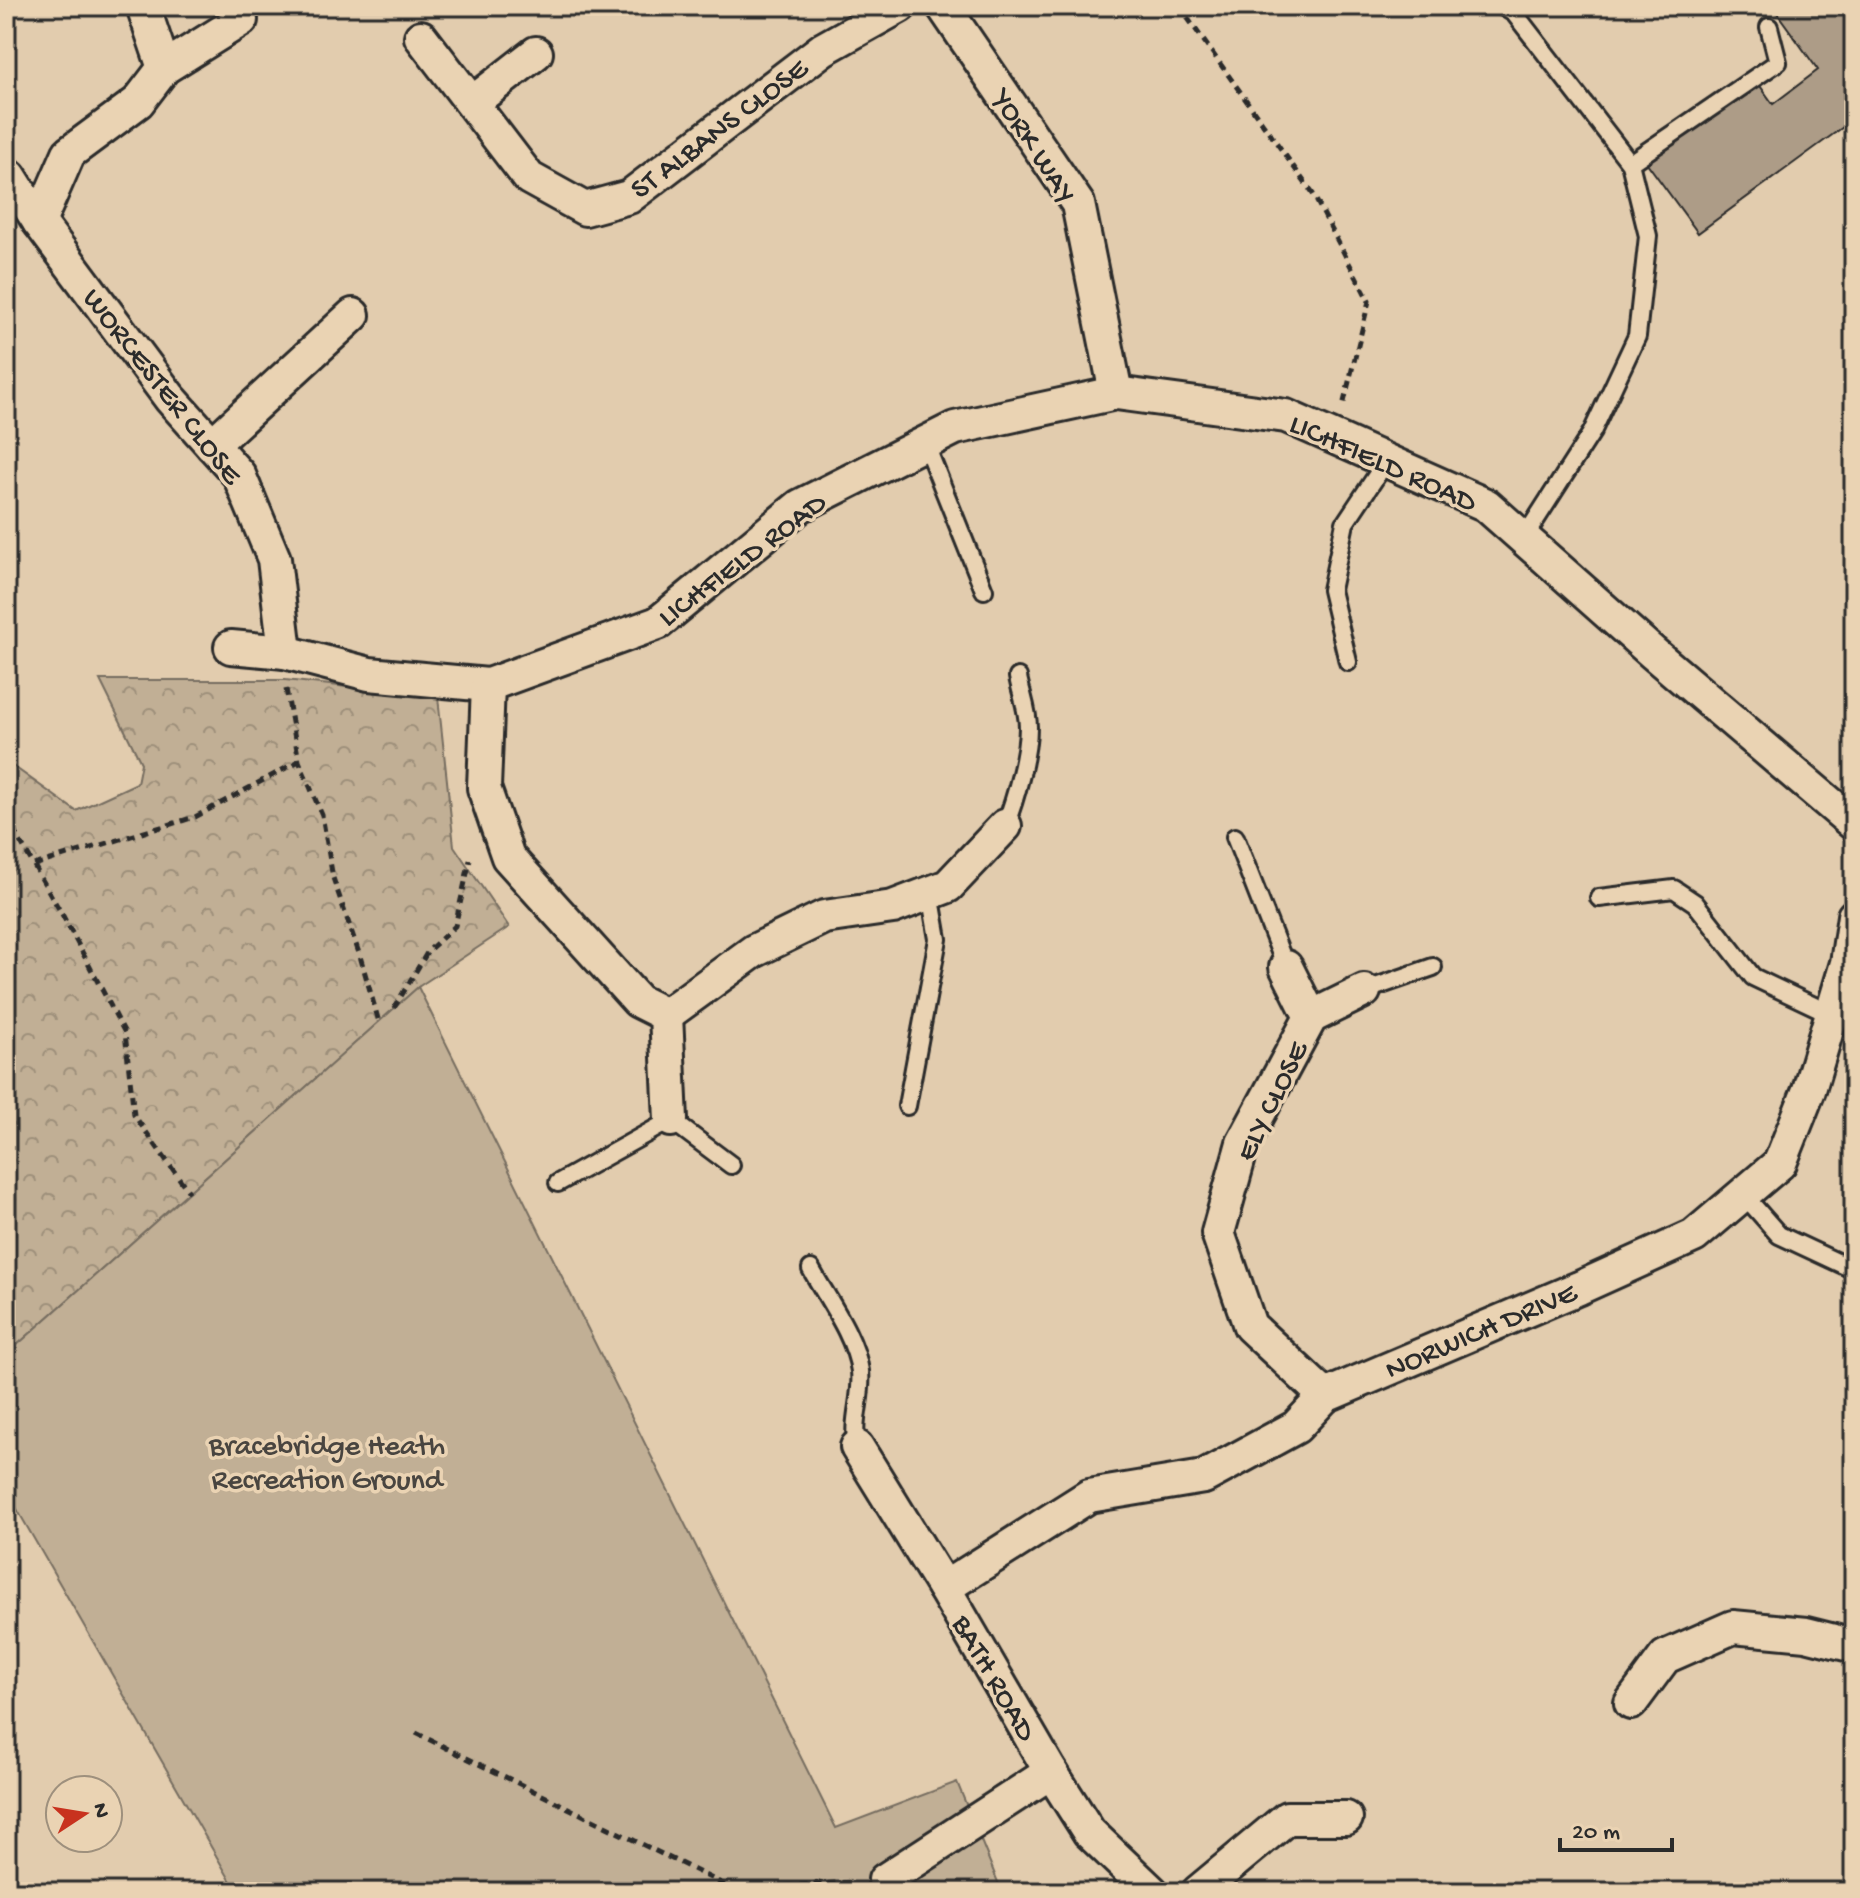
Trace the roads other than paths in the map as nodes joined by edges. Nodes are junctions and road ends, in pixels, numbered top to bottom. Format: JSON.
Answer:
{"nodes":[{"id":1,"x":143,"y":6,"type":"edge"},
{"id":2,"x":900,"y":6,"type":"edge"},
{"id":3,"x":943,"y":6,"type":"edge"},
{"id":4,"x":1502,"y":6,"type":"edge"},
{"id":5,"x":241,"y":20,"type":"dead end"},
{"id":6,"x":1769,"y":27,"type":"dead end"},
{"id":7,"x":421,"y":37,"type":"dead end"},
{"id":8,"x":536,"y":53,"type":"dead end"},
{"id":9,"x":164,"y":68,"type":"junction"},
{"id":10,"x":472,"y":103,"type":"junction"},
{"id":11,"x":1630,"y":163,"type":"junction"},
{"id":12,"x":10,"y":176,"type":"dead end"},
{"id":13,"x":39,"y":222,"type":"junction"},
{"id":14,"x":353,"y":315,"type":"dead end"},
{"id":15,"x":1116,"y":393,"type":"junction"},
{"id":16,"x":925,"y":443,"type":"junction"},
{"id":17,"x":212,"y":445,"type":"junction"},
{"id":18,"x":1387,"y":460,"type":"junction"},
{"id":19,"x":1524,"y":538,"type":"junction"},
{"id":20,"x":984,"y":590,"type":"dead end"},
{"id":21,"x":231,"y":647,"type":"dead end"},
{"id":22,"x":1348,"y":662,"type":"dead end"},
{"id":23,"x":285,"y":666,"type":"junction"},
{"id":24,"x":1018,"y":677,"type":"dead end"},
{"id":25,"x":488,"y":685,"type":"junction"},
{"id":26,"x":1854,"y":824,"type":"edge"},
{"id":27,"x":1005,"y":826,"type":"joint"},
{"id":28,"x":1235,"y":837,"type":"dead end"},
{"id":29,"x":930,"y":893,"type":"junction"},
{"id":30,"x":1599,"y":898,"type":"dead end"},
{"id":31,"x":1854,"y":916,"type":"edge"},
{"id":32,"x":1286,"y":967,"type":"joint"},
{"id":33,"x":1433,"y":967,"type":"dead end"},
{"id":34,"x":1364,"y":991,"type":"joint"},
{"id":35,"x":1831,"y":1014,"type":"junction"},
{"id":36,"x":666,"y":1015,"type":"junction"},
{"id":37,"x":1311,"y":1017,"type":"junction"},
{"id":38,"x":907,"y":1106,"type":"dead end"},
{"id":39,"x":671,"y":1120,"type":"junction"},
{"id":40,"x":731,"y":1165,"type":"dead end"},
{"id":41,"x":558,"y":1183,"type":"dead end"},
{"id":42,"x":1743,"y":1194,"type":"junction"},
{"id":43,"x":811,"y":1269,"type":"dead end"},
{"id":44,"x":1854,"y":1270,"type":"edge"},
{"id":45,"x":1325,"y":1396,"type":"junction"},
{"id":46,"x":857,"y":1447,"type":"joint"},
{"id":47,"x":944,"y":1588,"type":"junction"},
{"id":48,"x":1854,"y":1646,"type":"edge"},
{"id":49,"x":1631,"y":1703,"type":"dead end"},
{"id":50,"x":1051,"y":1772,"type":"junction"},
{"id":51,"x":1346,"y":1818,"type":"dead end"},
{"id":52,"x":885,"y":1880,"type":"road end"},
{"id":53,"x":1152,"y":1892,"type":"edge"},
{"id":54,"x":1198,"y":1892,"type":"edge"}],
"edges":[{"from":1,"to":9,"type":"street"},
{"from":2,"to":10,"type":"street","name":"ST ALBANS CLOSE"},
{"from":3,"to":15,"type":"street","name":"YORK WAY"},
{"from":4,"to":11,"type":"lane"},
{"from":5,"to":9,"type":"street"},
{"from":6,"to":11,"type":"lane"},
{"from":7,"to":10,"type":"street","name":"ST ALBANS CLOSE"},
{"from":8,"to":10,"type":"street"},
{"from":9,"to":13,"type":"street"},
{"from":11,"to":19,"type":"lane"},
{"from":12,"to":13,"type":"street","name":"WORCESTER CLOSE"},
{"from":13,"to":17,"type":"street","name":"WORCESTER CLOSE"},
{"from":14,"to":17,"type":"street"},
{"from":15,"to":16,"type":"street","name":"LICHFIELD ROAD"},
{"from":15,"to":18,"type":"street","name":"LICHFIELD ROAD"},
{"from":16,"to":20,"type":"lane"},
{"from":16,"to":25,"type":"street","name":"LICHFIELD ROAD"},
{"from":17,"to":23,"type":"street","name":"WORCESTER CLOSE"},
{"from":18,"to":19,"type":"street","name":"LICHFIELD ROAD"},
{"from":18,"to":22,"type":"lane"},
{"from":19,"to":26,"type":"street","name":"LICHFIELD ROAD"},
{"from":21,"to":23,"type":"street"},
{"from":23,"to":25,"type":"street"},
{"from":24,"to":27,"type":"lane"},
{"from":25,"to":36,"type":"street"},
{"from":27,"to":29,"type":"street"},
{"from":28,"to":32,"type":"lane"},
{"from":29,"to":36,"type":"street"},
{"from":29,"to":38,"type":"lane"},
{"from":30,"to":35,"type":"lane"},
{"from":31,"to":35,"type":"street","name":"NORWICH DRIVE"},
{"from":32,"to":37,"type":"street"},
{"from":33,"to":34,"type":"lane"},
{"from":34,"to":37,"type":"street","name":"ELY CLOSE"},
{"from":35,"to":42,"type":"street","name":"NORWICH DRIVE"},
{"from":36,"to":39,"type":"street"},
{"from":37,"to":45,"type":"street","name":"ELY CLOSE"},
{"from":39,"to":40,"type":"lane"},
{"from":39,"to":41,"type":"lane"},
{"from":42,"to":44,"type":"lane"},
{"from":42,"to":45,"type":"street","name":"NORWICH DRIVE"},
{"from":43,"to":46,"type":"lane"},
{"from":45,"to":47,"type":"street","name":"NORWICH DRIVE"},
{"from":46,"to":47,"type":"street","name":"BATH ROAD"},
{"from":47,"to":50,"type":"street","name":"BATH ROAD"},
{"from":48,"to":49,"type":"street"},
{"from":50,"to":52,"type":"street"},
{"from":50,"to":53,"type":"street","name":"BATH ROAD"},
{"from":51,"to":54,"type":"street"}]}
